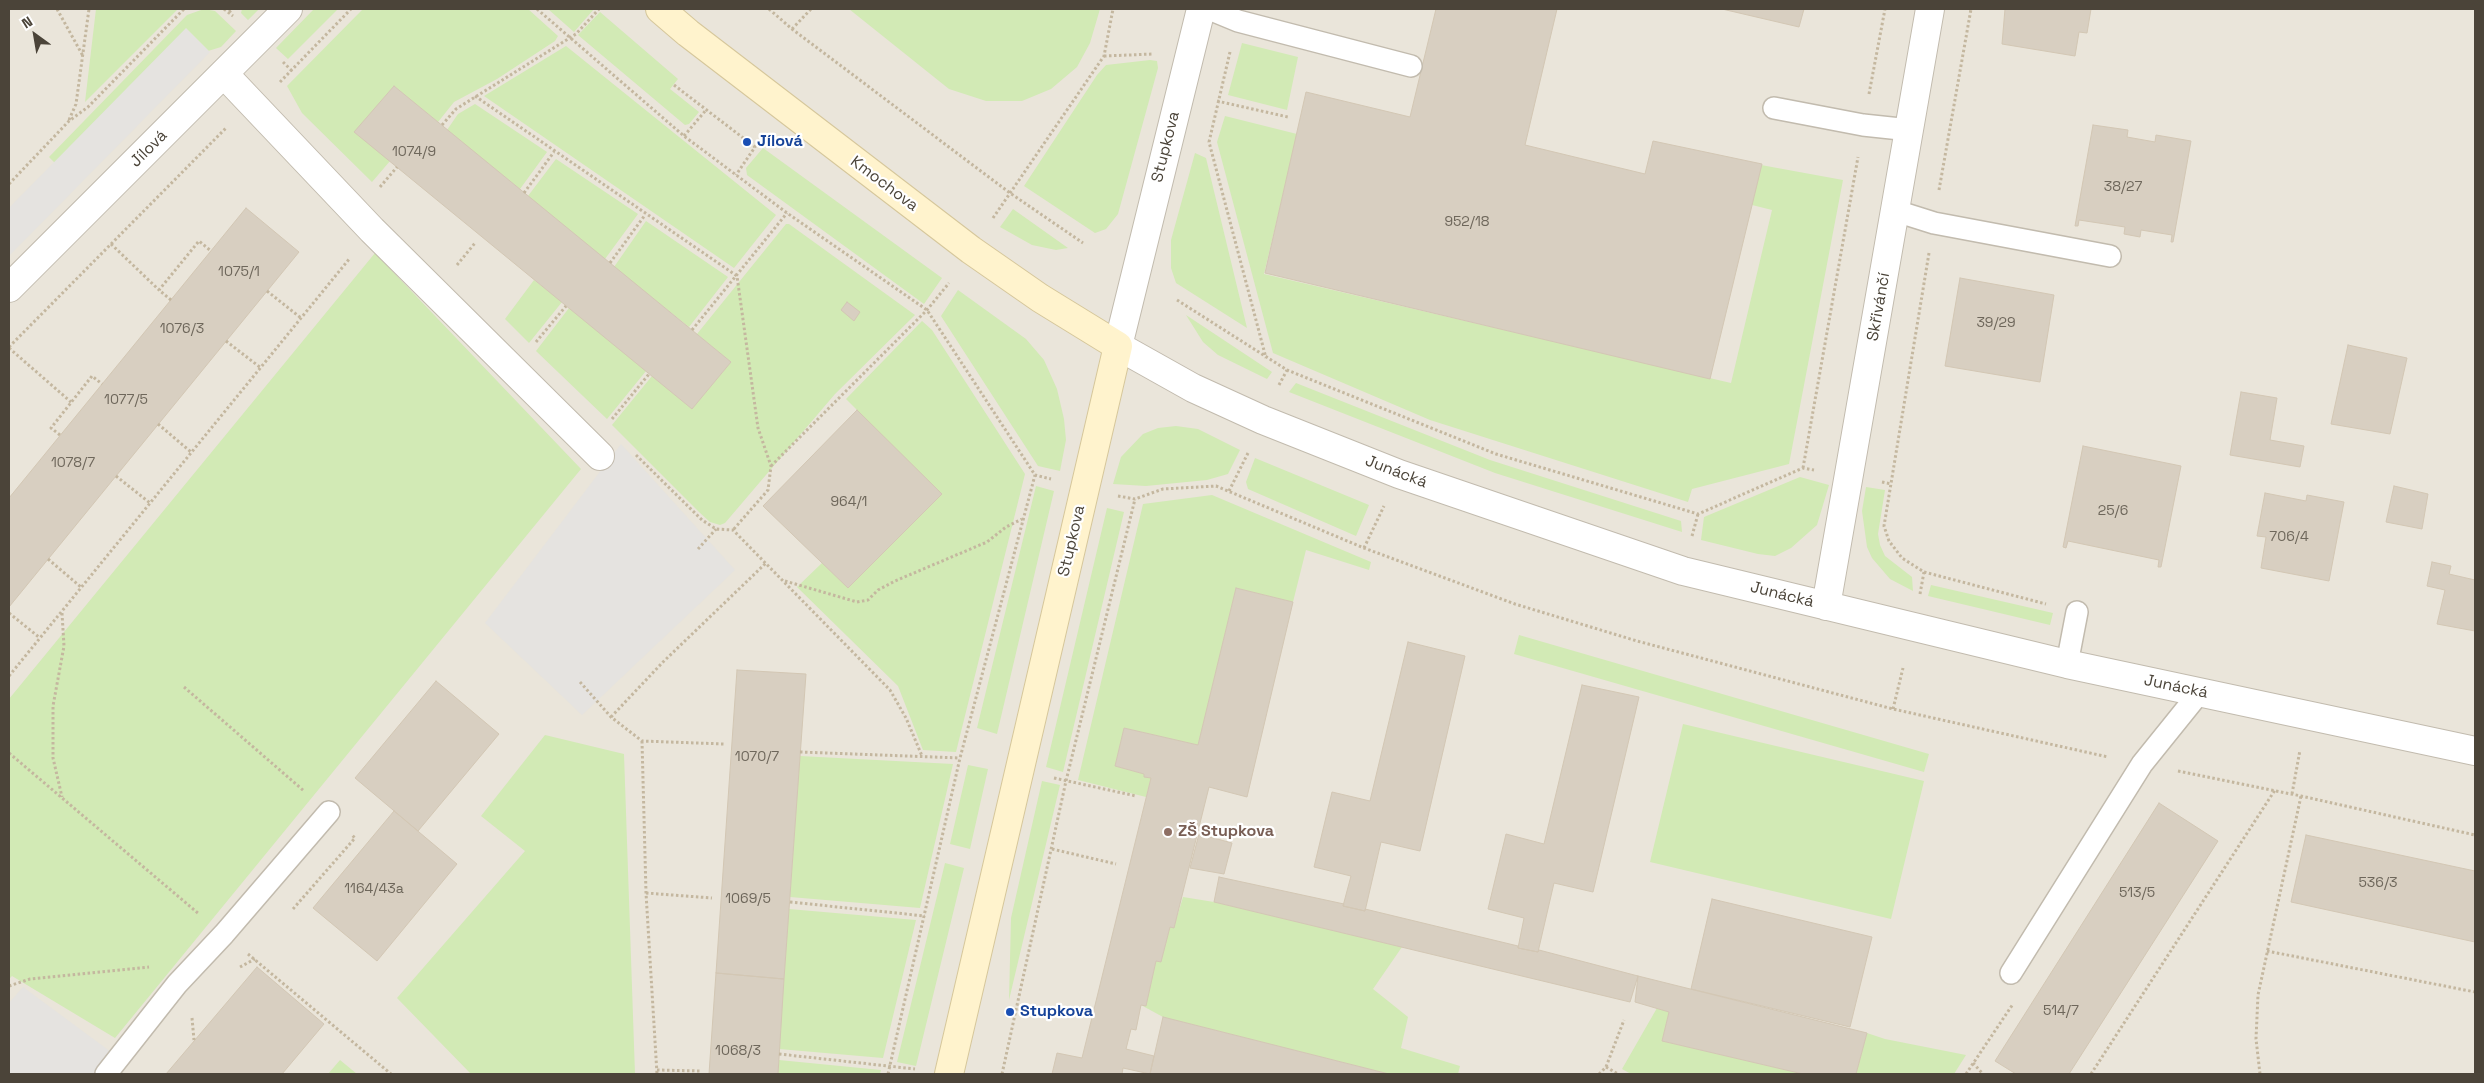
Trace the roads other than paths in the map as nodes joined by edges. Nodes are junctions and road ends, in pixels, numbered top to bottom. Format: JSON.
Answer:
{"nodes":[{"id":1,"x":288,"y":9,"type":"edge"},
{"id":2,"x":660,"y":9,"type":"edge"},
{"id":3,"x":1201,"y":9,"type":"edge"},
{"id":4,"x":1210,"y":9,"type":"edge"},
{"id":5,"x":1930,"y":9,"type":"edge"},
{"id":6,"x":1412,"y":66,"type":"dead end"},
{"id":7,"x":224,"y":74,"type":"junction"},
{"id":8,"x":1774,"y":108,"type":"dead end"},
{"id":9,"x":1910,"y":130,"type":"junction"},
{"id":10,"x":1896,"y":211,"type":"junction"},
{"id":11,"x":2110,"y":256,"type":"dead end"},
{"id":12,"x":9,"y":288,"type":"edge"},
{"id":13,"x":1118,"y":346,"type":"junction"},
{"id":14,"x":600,"y":456,"type":"dead end"},
{"id":15,"x":1826,"y":606,"type":"junction"},
{"id":16,"x":2077,"y":612,"type":"road end"},
{"id":17,"x":2067,"y":664,"type":"junction"},
{"id":18,"x":2200,"y":692,"type":"junction"},
{"id":19,"x":2475,"y":751,"type":"edge"},
{"id":20,"x":329,"y":812,"type":"road end"},
{"id":21,"x":2011,"y":973,"type":"dead end"},
{"id":22,"x":106,"y":1074,"type":"edge"},
{"id":23,"x":949,"y":1074,"type":"edge"}],
"edges":[{"from":1,"to":7,"type":"street","name":"Jílová"},
{"from":2,"to":13,"type":"street","name":"Kmochova"},
{"from":3,"to":13,"type":"street","name":"Stupkova"},
{"from":4,"to":6,"type":"lane"},
{"from":5,"to":9,"type":"street","name":"Skřivánčí"},
{"from":7,"to":12,"type":"street","name":"Jílová"},
{"from":7,"to":14,"type":"street"},
{"from":8,"to":9,"type":"lane"},
{"from":9,"to":10,"type":"street","name":"Skřivánčí"},
{"from":10,"to":11,"type":"lane"},
{"from":10,"to":15,"type":"street","name":"Skřivánčí"},
{"from":13,"to":15,"type":"street","name":"Junácká"},
{"from":13,"to":23,"type":"street","name":"Stupkova"},
{"from":15,"to":17,"type":"street","name":"Junácká"},
{"from":16,"to":17,"type":"lane"},
{"from":17,"to":18,"type":"street","name":"Junácká"},
{"from":18,"to":19,"type":"street","name":"Junácká"},
{"from":18,"to":21,"type":"lane"},
{"from":20,"to":22,"type":"lane"}]}
